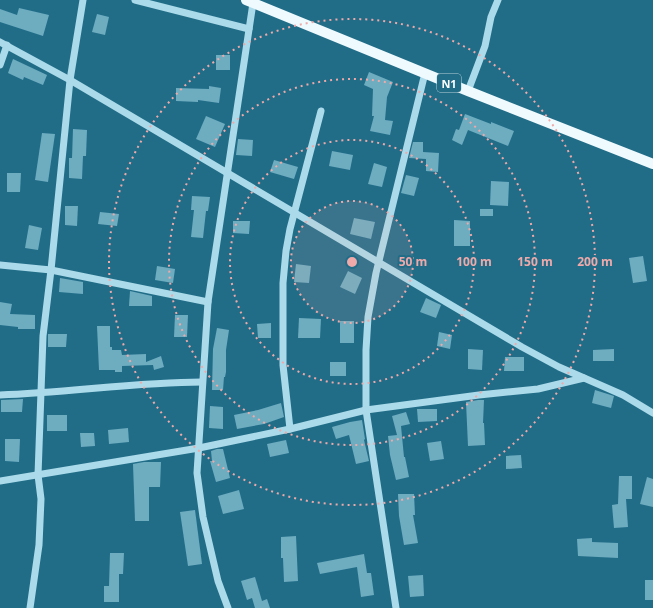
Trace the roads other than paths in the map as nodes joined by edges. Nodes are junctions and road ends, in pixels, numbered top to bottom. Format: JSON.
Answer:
{"nodes":[{"id":1,"x":83,"y":0,"type":"edge"},
{"id":2,"x":135,"y":0,"type":"edge"},
{"id":3,"x":498,"y":0,"type":"edge"},
{"id":4,"x":256,"y":2,"type":"edge"},
{"id":5,"x":249,"y":29,"type":"junction"},
{"id":6,"x":0,"y":42,"type":"edge"},
{"id":7,"x":7,"y":45,"type":"junction"},
{"id":8,"x":0,"y":65,"type":"edge"},
{"id":9,"x":425,"y":73,"type":"junction"},
{"id":10,"x":70,"y":80,"type":"junction"},
{"id":11,"x":468,"y":91,"type":"junction"},
{"id":12,"x":320,"y":111,"type":"dead end"},
{"id":13,"x":653,"y":164,"type":"edge"},
{"id":14,"x":227,"y":173,"type":"junction"},
{"id":15,"x":295,"y":213,"type":"junction"},
{"id":16,"x":378,"y":262,"type":"junction"},
{"id":17,"x":0,"y":265,"type":"edge"},
{"id":18,"x":51,"y":270,"type":"junction"},
{"id":19,"x":208,"y":302,"type":"junction"},
{"id":20,"x":584,"y":378,"type":"junction"},
{"id":21,"x":202,"y":382,"type":"junction"},
{"id":22,"x":41,"y":394,"type":"junction"},
{"id":23,"x":0,"y":395,"type":"edge"},
{"id":24,"x":366,"y":410,"type":"junction"},
{"id":25,"x":653,"y":413,"type":"edge"},
{"id":26,"x":290,"y":429,"type":"junction"},
{"id":27,"x":199,"y":448,"type":"junction"},
{"id":28,"x":38,"y":475,"type":"junction"},
{"id":29,"x":0,"y":481,"type":"edge"},
{"id":30,"x":30,"y":608,"type":"edge"},
{"id":31,"x":228,"y":608,"type":"edge"},
{"id":32,"x":396,"y":608,"type":"edge"}],
"edges":[{"from":1,"to":10,"type":"street"},
{"from":2,"to":5,"type":"street"},
{"from":3,"to":11,"type":"street"},
{"from":4,"to":5,"type":"street"},
{"from":4,"to":9,"type":"main road","number":"N1"},
{"from":5,"to":14,"type":"street"},
{"from":6,"to":7,"type":"street"},
{"from":7,"to":8,"type":"street"},
{"from":7,"to":10,"type":"street"},
{"from":9,"to":11,"type":"main road","number":"N1"},
{"from":9,"to":16,"type":"street"},
{"from":10,"to":14,"type":"street"},
{"from":10,"to":18,"type":"street"},
{"from":11,"to":13,"type":"main road","number":"N1"},
{"from":12,"to":15,"type":"street"},
{"from":14,"to":15,"type":"street"},
{"from":14,"to":19,"type":"street"},
{"from":15,"to":16,"type":"street"},
{"from":15,"to":26,"type":"street"},
{"from":16,"to":20,"type":"street"},
{"from":16,"to":24,"type":"street"},
{"from":17,"to":18,"type":"street"},
{"from":18,"to":19,"type":"street"},
{"from":18,"to":22,"type":"street"},
{"from":19,"to":21,"type":"street"},
{"from":20,"to":24,"type":"street"},
{"from":20,"to":25,"type":"street"},
{"from":21,"to":22,"type":"street"},
{"from":21,"to":27,"type":"street"},
{"from":22,"to":23,"type":"street"},
{"from":22,"to":28,"type":"street"},
{"from":24,"to":26,"type":"street"},
{"from":24,"to":32,"type":"street"},
{"from":26,"to":27,"type":"street"},
{"from":27,"to":28,"type":"street"},
{"from":27,"to":31,"type":"street"},
{"from":28,"to":29,"type":"street"},
{"from":28,"to":30,"type":"street"}]}
